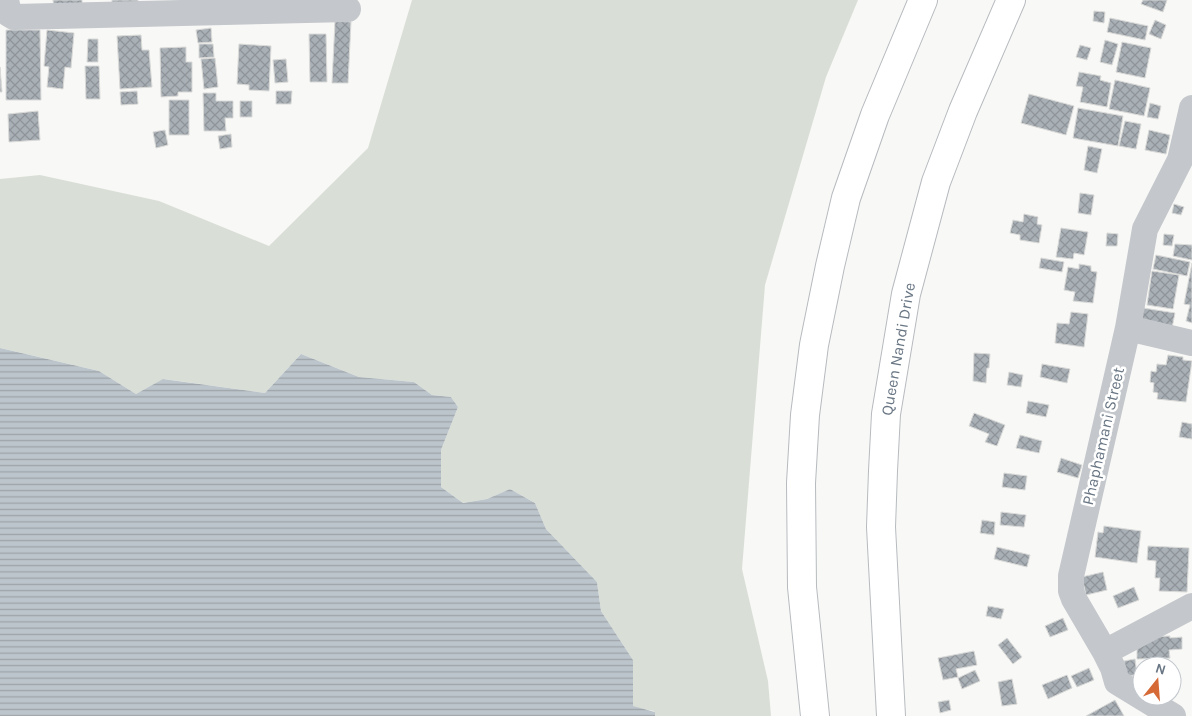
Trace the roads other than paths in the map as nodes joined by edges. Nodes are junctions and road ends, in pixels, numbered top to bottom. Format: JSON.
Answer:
{"nodes":[{"id":1,"x":6,"y":0,"type":"edge"},
{"id":2,"x":923,"y":0,"type":"edge"},
{"id":3,"x":1011,"y":0,"type":"edge"},
{"id":4,"x":348,"y":9,"type":"dead end"},
{"id":5,"x":1192,"y":108,"type":"edge"},
{"id":6,"x":1186,"y":162,"type":"edge"},
{"id":7,"x":1128,"y":328,"type":"junction"},
{"id":8,"x":1192,"y":343,"type":"edge"},
{"id":9,"x":1192,"y":606,"type":"edge"},
{"id":10,"x":1105,"y":652,"type":"junction"},
{"id":11,"x":815,"y":716,"type":"edge"},
{"id":12,"x":891,"y":716,"type":"edge"},
{"id":13,"x":1173,"y":716,"type":"edge"}],
"edges":[{"from":1,"to":4,"type":"street"},
{"from":2,"to":11,"type":"main road"},
{"from":3,"to":12,"type":"main road","name":"Queen Nandi Drive"},
{"from":5,"to":6,"type":"street","name":"Phaphamani Street"},
{"from":6,"to":7,"type":"street","name":"Phaphamani Street"},
{"from":7,"to":8,"type":"street"},
{"from":7,"to":10,"type":"street","name":"Phaphamani Street"},
{"from":9,"to":10,"type":"street"},
{"from":10,"to":13,"type":"street","name":"Phaphamani Street"}]}
